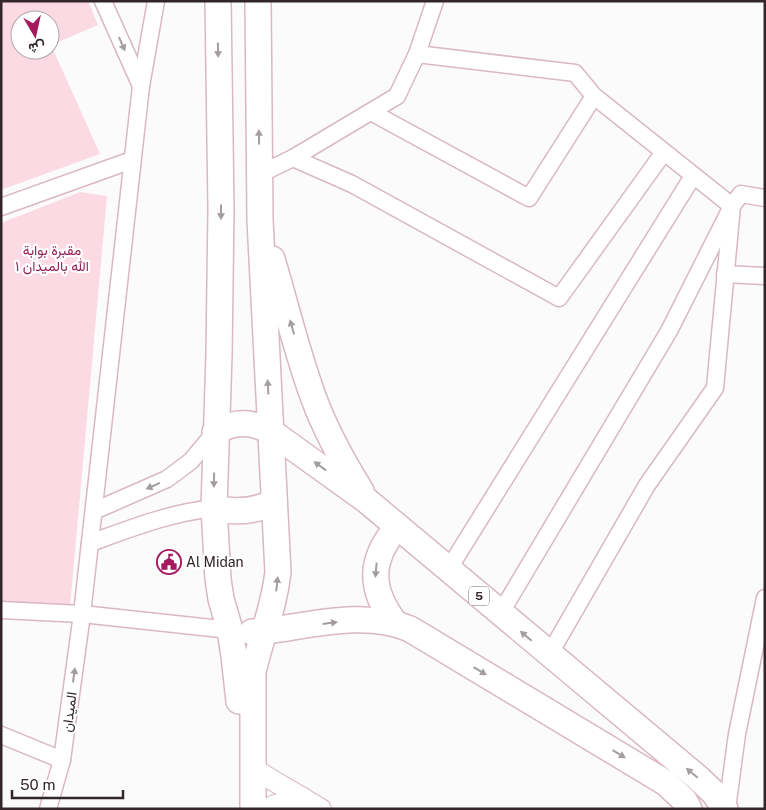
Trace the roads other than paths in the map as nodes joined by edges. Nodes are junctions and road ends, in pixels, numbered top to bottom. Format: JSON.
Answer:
{"nodes":[{"id":1,"x":103,"y":1,"type":"edge"},
{"id":2,"x":156,"y":1,"type":"edge"},
{"id":3,"x":218,"y":1,"type":"edge"},
{"id":4,"x":258,"y":1,"type":"edge"},
{"id":5,"x":435,"y":1,"type":"edge"},
{"id":6,"x":417,"y":54,"type":"junction"},
{"id":7,"x":141,"y":86,"type":"junction"},
{"id":8,"x":594,"y":96,"type":"junction"},
{"id":9,"x":371,"y":112,"type":"junction"},
{"id":10,"x":664,"y":152,"type":"junction"},
{"id":11,"x":293,"y":158,"type":"junction"},
{"id":12,"x":132,"y":160,"type":"junction"},
{"id":13,"x":260,"y":174,"type":"junction"},
{"id":14,"x":693,"y":176,"type":"junction"},
{"id":15,"x":765,"y":198,"type":"edge"},
{"id":16,"x":732,"y":206,"type":"junction"},
{"id":17,"x":1,"y":207,"type":"edge"},
{"id":18,"x":260,"y":220,"type":"junction"},
{"id":19,"x":725,"y":274,"type":"junction"},
{"id":20,"x":765,"y":276,"type":"edge"},
{"id":21,"x":270,"y":431,"type":"junction"},
{"id":22,"x":216,"y":432,"type":"junction"},
{"id":23,"x":366,"y":500,"type":"junction"},
{"id":24,"x":274,"y":502,"type":"junction"},
{"id":25,"x":214,"y":508,"type":"junction"},
{"id":26,"x":94,"y":511,"type":"junction"},
{"id":27,"x":397,"y":528,"type":"junction"},
{"id":28,"x":90,"y":543,"type":"junction"},
{"id":29,"x":448,"y":570,"type":"junction"},
{"id":30,"x":765,"y":598,"type":"edge"},
{"id":31,"x":1,"y":610,"type":"edge"},
{"id":32,"x":82,"y":614,"type":"junction"},
{"id":33,"x":500,"y":614,"type":"junction"},
{"id":34,"x":395,"y":622,"type":"junction"},
{"id":35,"x":230,"y":630,"type":"junction"},
{"id":36,"x":266,"y":631,"type":"junction"},
{"id":37,"x":550,"y":655,"type":"junction"},
{"id":38,"x":1,"y":735,"type":"edge"},
{"id":39,"x":62,"y":760,"type":"junction"},
{"id":40,"x":252,"y":768,"type":"junction"},
{"id":41,"x":302,"y":798,"type":"junction"},
{"id":42,"x":48,"y":809,"type":"edge"},
{"id":43,"x":240,"y":809,"type":"edge"},
{"id":44,"x":253,"y":809,"type":"edge"},
{"id":45,"x":267,"y":809,"type":"edge"},
{"id":46,"x":321,"y":809,"type":"edge"},
{"id":47,"x":689,"y":809,"type":"edge"},
{"id":48,"x":726,"y":809,"type":"edge"}],
"edges":[{"from":1,"to":7,"type":"street","one_way":true},
{"from":2,"to":7,"type":"street","name":"الميدان"},
{"from":3,"to":22,"type":"main road","one_way":true},
{"from":13,"to":4,"type":"main road","one_way":true},
{"from":5,"to":6,"type":"street"},
{"from":6,"to":8,"type":"street"},
{"from":6,"to":9,"type":"street"},
{"from":7,"to":12,"type":"street","name":"الميدان"},
{"from":8,"to":9,"type":"street"},
{"from":8,"to":10,"type":"street"},
{"from":9,"to":11,"type":"street"},
{"from":10,"to":11,"type":"street"},
{"from":10,"to":14,"type":"street"},
{"from":11,"to":13,"type":"street"},
{"from":12,"to":17,"type":"street"},
{"from":12,"to":26,"type":"street","name":"الميدان"},
{"from":13,"to":18,"type":"main road"},
{"from":14,"to":16,"type":"street"},
{"from":14,"to":29,"type":"street"},
{"from":15,"to":16,"type":"street"},
{"from":16,"to":19,"type":"street"},
{"from":16,"to":33,"type":"street"},
{"from":21,"to":18,"type":"main road","one_way":true},
{"from":23,"to":18,"type":"main road","one_way":true},
{"from":19,"to":20,"type":"street"},
{"from":19,"to":37,"type":"street"},
{"from":21,"to":22,"type":"main road","number":"5"},
{"from":23,"to":21,"type":"main road","number":"5","one_way":true},
{"from":21,"to":24,"type":"main road"},
{"from":22,"to":25,"type":"main road","one_way":true},
{"from":22,"to":26,"type":"street","one_way":true},
{"from":23,"to":27,"type":"main road","number":"5"},
{"from":24,"to":25,"type":"main road"},
{"from":36,"to":24,"type":"main road","one_way":true},
{"from":25,"to":28,"type":"street"},
{"from":25,"to":35,"type":"main road"},
{"from":26,"to":28,"type":"street","name":"الميدان"},
{"from":27,"to":29,"type":"main road","number":"5"},
{"from":27,"to":34,"type":"main road","one_way":true},
{"from":28,"to":32,"type":"street","name":"الميدان"},
{"from":29,"to":33,"type":"main road","number":"5"},
{"from":30,"to":48,"type":"street"},
{"from":31,"to":32,"type":"street"},
{"from":32,"to":35,"type":"street"},
{"from":39,"to":32,"type":"street","name":"الميدان","one_way":true},
{"from":37,"to":33,"type":"main road","number":"5","one_way":true},
{"from":36,"to":34,"type":"main road","one_way":true},
{"from":34,"to":47,"type":"main road","one_way":true},
{"from":35,"to":36,"type":"main road"},
{"from":35,"to":43,"type":"main road"},
{"from":36,"to":40,"type":"main road"},
{"from":48,"to":37,"type":"main road","number":"5","one_way":true},
{"from":38,"to":39,"type":"street"},
{"from":39,"to":42,"type":"street","name":"الميدان"},
{"from":40,"to":41,"type":"street"},
{"from":40,"to":44,"type":"main road"},
{"from":41,"to":45,"type":"street"},
{"from":41,"to":46,"type":"street"}]}
